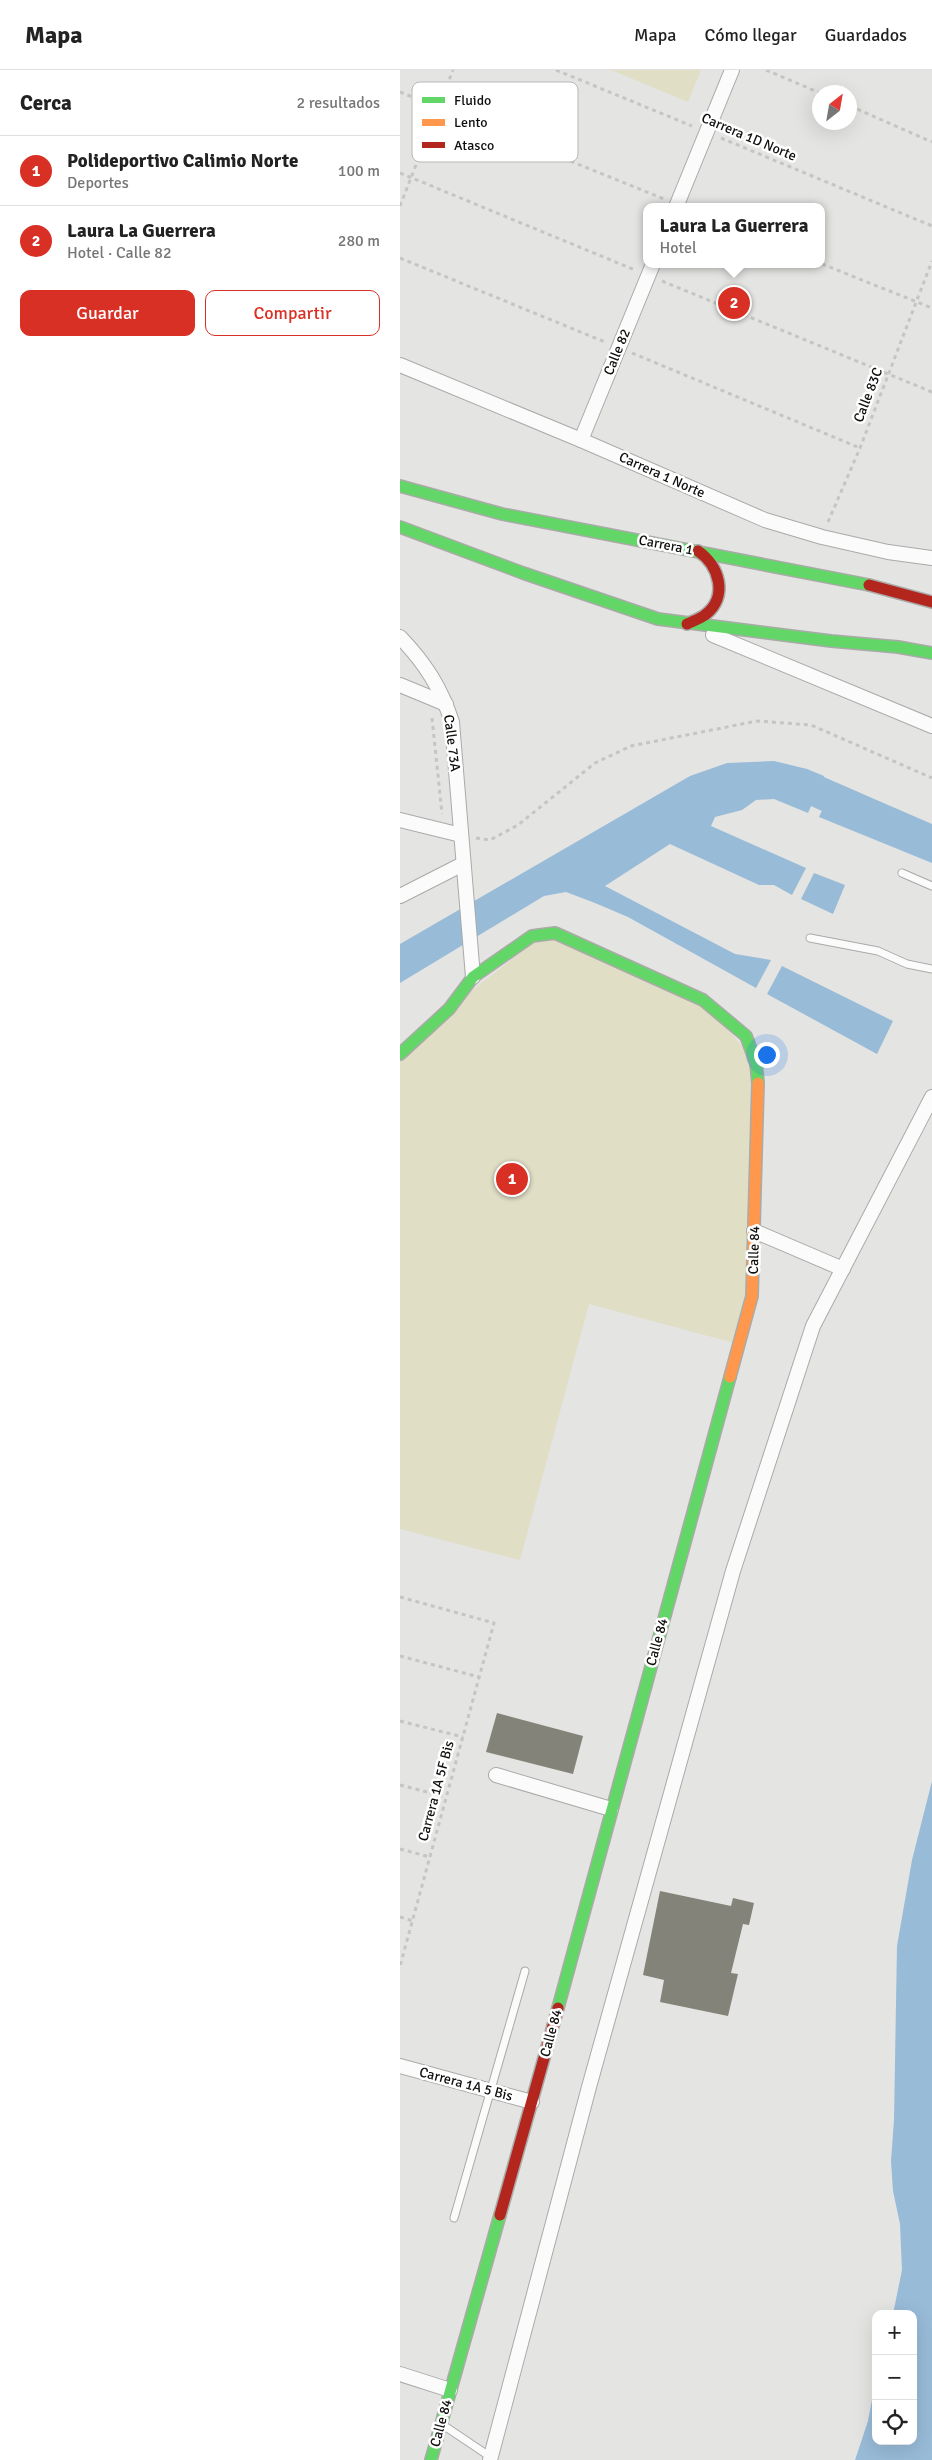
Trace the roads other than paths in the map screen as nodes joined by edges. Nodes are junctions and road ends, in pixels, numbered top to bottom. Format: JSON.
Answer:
{"nodes":[{"id":1,"x":732,"y":70,"type":"edge"},
{"id":2,"x":678,"y":203,"type":"edge"},
{"id":3,"x":651,"y":268,"type":"edge"},
{"id":4,"x":400,"y":365,"type":"edge"},
{"id":5,"x":581,"y":440,"type":"junction"},
{"id":6,"x":400,"y":486,"type":"edge"},
{"id":7,"x":400,"y":527,"type":"edge"},
{"id":8,"x":698,"y":551,"type":"junction"},
{"id":9,"x":932,"y":558,"type":"edge"},
{"id":10,"x":932,"y":602,"type":"edge"},
{"id":11,"x":686,"y":624,"type":"junction"},
{"id":12,"x":400,"y":637,"type":"edge"},
{"id":13,"x":831,"y":641,"type":"junction"},
{"id":14,"x":932,"y":654,"type":"edge"},
{"id":15,"x":893,"y":658,"type":"dead end"},
{"id":16,"x":400,"y":685,"type":"edge"},
{"id":17,"x":446,"y":704,"type":"junction"},
{"id":18,"x":932,"y":726,"type":"edge"},
{"id":19,"x":400,"y":820,"type":"edge"},
{"id":20,"x":461,"y":835,"type":"junction"},
{"id":21,"x":464,"y":864,"type":"junction"},
{"id":22,"x":902,"y":873,"type":"dead end"},
{"id":23,"x":932,"y":886,"type":"edge"},
{"id":24,"x":400,"y":896,"type":"edge"},
{"id":25,"x":810,"y":938,"type":"dead end"},
{"id":26,"x":932,"y":969,"type":"edge"},
{"id":27,"x":473,"y":977,"type":"junction"},
{"id":28,"x":400,"y":1054,"type":"edge"},
{"id":29,"x":932,"y":1097,"type":"edge"},
{"id":30,"x":754,"y":1230,"type":"junction"},
{"id":31,"x":843,"y":1269,"type":"junction"},
{"id":32,"x":496,"y":1775,"type":"dead end"},
{"id":33,"x":611,"y":1809,"type":"junction"},
{"id":34,"x":525,"y":1971,"type":"dead end"},
{"id":35,"x":400,"y":2066,"type":"edge"},
{"id":36,"x":490,"y":2092,"type":"junction"},
{"id":37,"x":532,"y":2102,"type":"junction"},
{"id":38,"x":454,"y":2218,"type":"dead end"},
{"id":39,"x":400,"y":2374,"type":"edge"},
{"id":40,"x":450,"y":2390,"type":"junction"},
{"id":41,"x":441,"y":2423,"type":"junction"},
{"id":42,"x":492,"y":2459,"type":"edge"},
{"id":43,"x":431,"y":2460,"type":"edge"}],
"edges":[{"from":1,"to":2,"type":"street"},
{"from":3,"to":5,"type":"street","name":"Calle 82"},
{"from":4,"to":5,"type":"street","name":"Carrera 1 Norte"},
{"from":5,"to":9,"type":"street","name":"Carrera 1 Norte"},
{"from":6,"to":8,"type":"main road","name":"Carrera 1"},
{"from":7,"to":11,"type":"main road"},
{"from":8,"to":10,"type":"main road","name":"Carrera 1"},
{"from":8,"to":11,"type":"main road"},
{"from":11,"to":13,"type":"main road"},
{"from":11,"to":18,"type":"street"},
{"from":12,"to":17,"type":"street","name":"Calle 73A"},
{"from":13,"to":14,"type":"main road"},
{"from":13,"to":15,"type":"main road"},
{"from":16,"to":17,"type":"street"},
{"from":17,"to":20,"type":"street","name":"Calle 73A"},
{"from":19,"to":20,"type":"street"},
{"from":20,"to":21,"type":"street","name":"Calle 73A"},
{"from":21,"to":24,"type":"street"},
{"from":21,"to":27,"type":"street","name":"Calle 73A"},
{"from":22,"to":23,"type":"lane"},
{"from":25,"to":26,"type":"lane"},
{"from":27,"to":28,"type":"main road"},
{"from":27,"to":30,"type":"main road","name":"Calle 84"},
{"from":29,"to":31,"type":"street"},
{"from":30,"to":31,"type":"street"},
{"from":30,"to":33,"type":"main road","name":"Calle 84"},
{"from":31,"to":42,"type":"street"},
{"from":32,"to":33,"type":"street"},
{"from":33,"to":37,"type":"main road","name":"Calle 84"},
{"from":34,"to":36,"type":"lane"},
{"from":35,"to":36,"type":"street","name":"Carrera 1A 5 Bis"},
{"from":36,"to":37,"type":"street","name":"Carrera 1A 5 Bis"},
{"from":36,"to":38,"type":"lane"},
{"from":37,"to":40,"type":"main road","name":"Calle 84"},
{"from":39,"to":40,"type":"street"},
{"from":40,"to":41,"type":"main road","name":"Calle 84"},
{"from":41,"to":42,"type":"lane"},
{"from":41,"to":43,"type":"main road","name":"Calle 84"}]}
